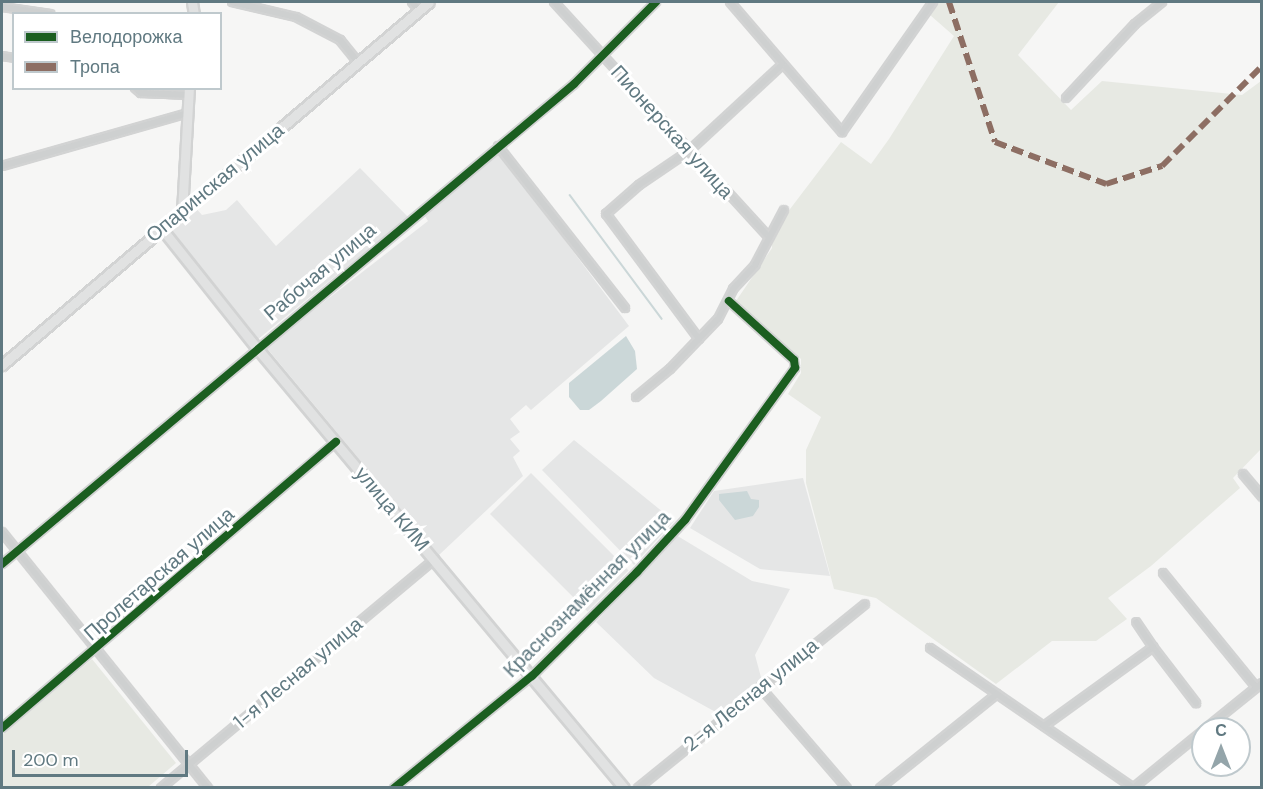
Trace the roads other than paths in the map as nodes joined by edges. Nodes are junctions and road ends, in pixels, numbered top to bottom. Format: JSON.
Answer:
{"nodes":[{"id":1,"x":232,"y":2,"type":"edge"},
{"id":2,"x":411,"y":2,"type":"edge"},
{"id":3,"x":429,"y":2,"type":"edge"},
{"id":4,"x":554,"y":2,"type":"edge"},
{"id":5,"x":656,"y":2,"type":"edge"},
{"id":6,"x":730,"y":2,"type":"edge"},
{"id":7,"x":933,"y":2,"type":"edge"},
{"id":8,"x":1162,"y":2,"type":"edge"},
{"id":9,"x":2,"y":7,"type":"edge"},
{"id":10,"x":419,"y":10,"type":"junction"},
{"id":11,"x":36,"y":12,"type":"edge"},
{"id":12,"x":600,"y":53,"type":"junction"},
{"id":13,"x":358,"y":62,"type":"junction"},
{"id":14,"x":782,"y":65,"type":"junction"},
{"id":15,"x":137,"y":90,"type":"edge"},
{"id":16,"x":189,"y":92,"type":"edge"},
{"id":17,"x":1065,"y":98,"type":"dead end"},
{"id":18,"x":188,"y":113,"type":"junction"},
{"id":19,"x":498,"y":146,"type":"junction"},
{"id":20,"x":689,"y":151,"type":"junction"},
{"id":21,"x":2,"y":166,"type":"edge"},
{"id":22,"x":784,"y":210,"type":"dead end"},
{"id":23,"x":182,"y":212,"type":"junction"},
{"id":24,"x":162,"y":229,"type":"junction"},
{"id":25,"x":767,"y":235,"type":"junction"},
{"id":26,"x":729,"y":302,"type":"junction"},
{"id":27,"x":625,"y":308,"type":"dead end"},
{"id":28,"x":699,"y":339,"type":"junction"},
{"id":29,"x":256,"y":347,"type":"junction"},
{"id":30,"x":2,"y":365,"type":"edge"},
{"id":31,"x":636,"y":397,"type":"dead end"},
{"id":32,"x":336,"y":442,"type":"junction"},
{"id":33,"x":1243,"y":474,"type":"dead end"},
{"id":34,"x":1262,"y":497,"type":"edge"},
{"id":35,"x":2,"y":532,"type":"edge"},
{"id":36,"x":17,"y":550,"type":"junction"},
{"id":37,"x":435,"y":559,"type":"junction"},
{"id":38,"x":2,"y":564,"type":"edge"},
{"id":39,"x":1163,"y":573,"type":"dead end"},
{"id":40,"x":865,"y":604,"type":"dead end"},
{"id":41,"x":1136,"y":622,"type":"dead end"},
{"id":42,"x":1153,"y":647,"type":"junction"},
{"id":43,"x":930,"y":648,"type":"dead end"},
{"id":44,"x":97,"y":649,"type":"junction"},
{"id":45,"x":532,"y":676,"type":"junction"},
{"id":46,"x":1259,"y":685,"type":"edge"},
{"id":47,"x":760,"y":687,"type":"junction"},
{"id":48,"x":997,"y":694,"type":"junction"},
{"id":49,"x":1196,"y":703,"type":"dead end"},
{"id":50,"x":1220,"y":717,"type":"edge"},
{"id":51,"x":1044,"y":726,"type":"junction"},
{"id":52,"x":2,"y":728,"type":"edge"},
{"id":53,"x":1191,"y":740,"type":"edge"},
{"id":54,"x":189,"y":764,"type":"junction"},
{"id":55,"x":1133,"y":787,"type":"edge"},
{"id":56,"x":161,"y":788,"type":"edge"},
{"id":57,"x":208,"y":788,"type":"edge"},
{"id":58,"x":394,"y":788,"type":"edge"},
{"id":59,"x":624,"y":788,"type":"edge"},
{"id":60,"x":638,"y":788,"type":"edge"},
{"id":61,"x":847,"y":788,"type":"edge"},
{"id":62,"x":880,"y":788,"type":"edge"}],
"edges":[{"from":1,"to":13,"type":"street"},
{"from":2,"to":10,"type":"street"},
{"from":3,"to":10,"type":"main road","name":"Опаринская улица"},
{"from":4,"to":12,"type":"street","name":"Пионерская улица"},
{"from":5,"to":12,"type":"street","name":"Рабочая улица"},
{"from":6,"to":14,"type":"street"},
{"from":7,"to":14,"type":"street"},
{"from":8,"to":17,"type":"street"},
{"from":9,"to":11,"type":"street"},
{"from":10,"to":13,"type":"main road","name":"Опаринская улица"},
{"from":12,"to":19,"type":"street","name":"Рабочая улица"},
{"from":12,"to":20,"type":"street","name":"Пионерская улица"},
{"from":13,"to":23,"type":"main road","name":"Опаринская улица"},
{"from":14,"to":20,"type":"street"},
{"from":15,"to":16,"type":"street"},
{"from":16,"to":18,"type":"main road"},
{"from":18,"to":21,"type":"street"},
{"from":18,"to":23,"type":"main road"},
{"from":19,"to":27,"type":"street"},
{"from":19,"to":29,"type":"street","name":"Рабочая улица"},
{"from":20,"to":25,"type":"street","name":"Пионерская улица"},
{"from":20,"to":28,"type":"street"},
{"from":22,"to":25,"type":"street"},
{"from":23,"to":24,"type":"main road","name":"Опаринская улица"},
{"from":24,"to":29,"type":"main road","name":"улица КИМ"},
{"from":24,"to":30,"type":"main road","name":"Опаринская улица"},
{"from":25,"to":26,"type":"street"},
{"from":26,"to":28,"type":"street"},
{"from":26,"to":45,"type":"street","name":"Краснознамённая улица"},
{"from":28,"to":31,"type":"street"},
{"from":29,"to":32,"type":"main road","name":"улица КИМ"},
{"from":29,"to":36,"type":"street","name":"Рабочая улица"},
{"from":32,"to":37,"type":"main road","name":"улица КИМ"},
{"from":32,"to":44,"type":"street","name":"Пролетарская улица"},
{"from":33,"to":34,"type":"street"},
{"from":35,"to":36,"type":"street"},
{"from":36,"to":38,"type":"street","name":"Рабочая улица"},
{"from":36,"to":44,"type":"street"},
{"from":37,"to":45,"type":"main road","name":"улица КИМ"},
{"from":37,"to":54,"type":"street","name":"1-я Лесная улица"},
{"from":39,"to":46,"type":"street"},
{"from":40,"to":47,"type":"street","name":"2-я Лесная улица"},
{"from":41,"to":42,"type":"street"},
{"from":42,"to":49,"type":"street"},
{"from":42,"to":51,"type":"street"},
{"from":43,"to":48,"type":"street"},
{"from":44,"to":52,"type":"street","name":"Пролетарская улица"},
{"from":44,"to":54,"type":"street"},
{"from":45,"to":58,"type":"street","name":"Краснознамённая улица"},
{"from":45,"to":59,"type":"main road","name":"улица КИМ"},
{"from":46,"to":50,"type":"street"},
{"from":47,"to":60,"type":"street","name":"2-я Лесная улица"},
{"from":47,"to":61,"type":"street"},
{"from":48,"to":51,"type":"street"},
{"from":48,"to":62,"type":"street"},
{"from":51,"to":55,"type":"street"},
{"from":53,"to":55,"type":"street"},
{"from":54,"to":56,"type":"street","name":"1-я Лесная улица"},
{"from":54,"to":57,"type":"street"}]}
